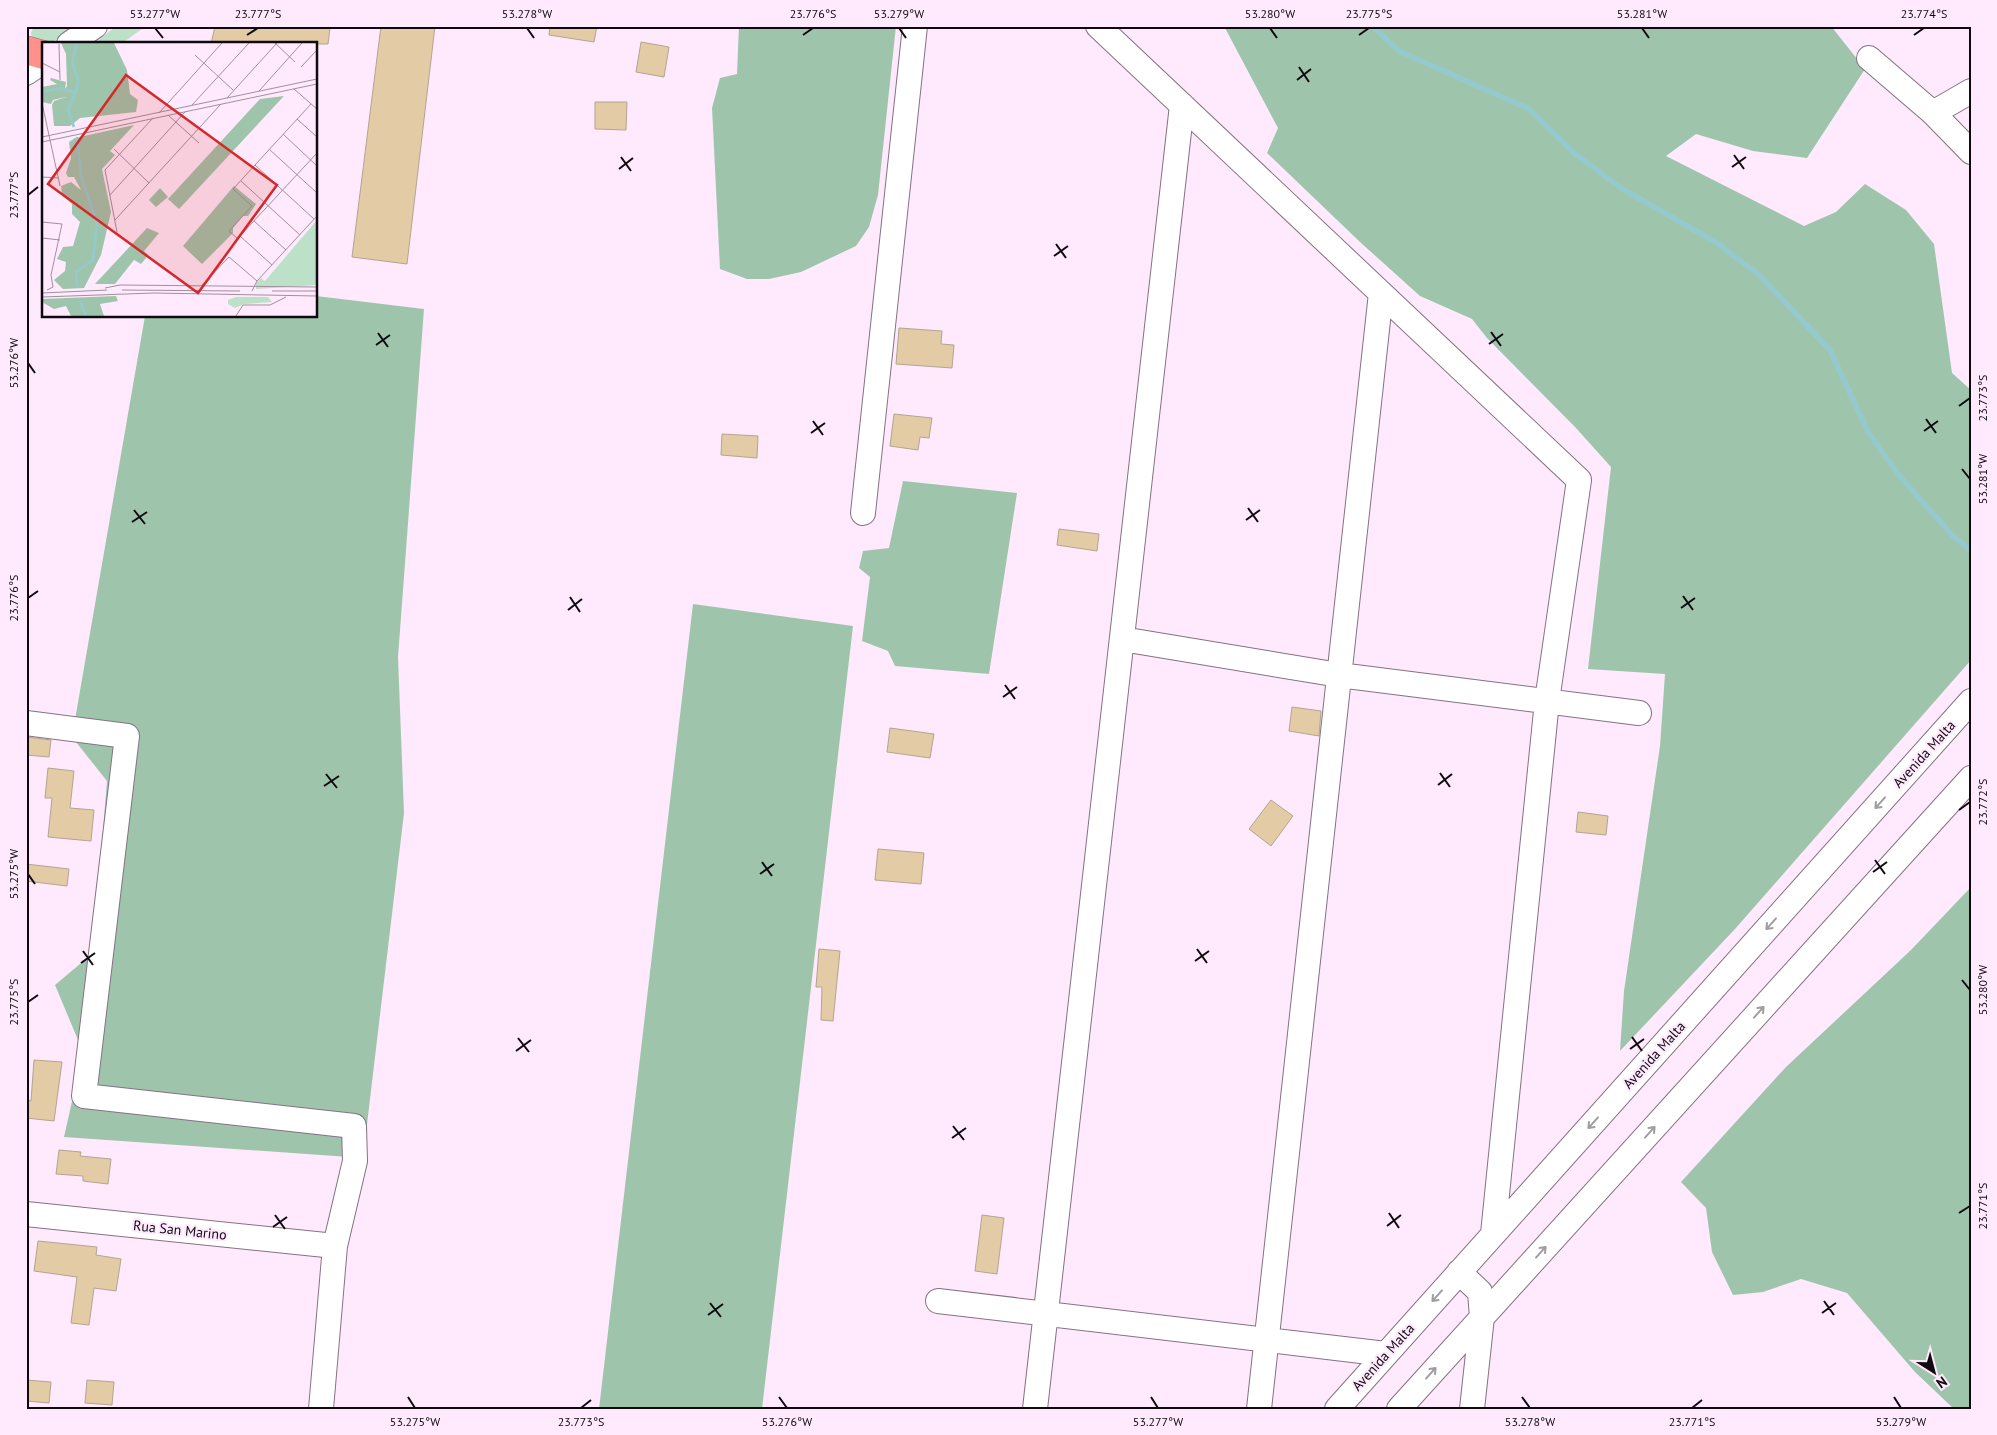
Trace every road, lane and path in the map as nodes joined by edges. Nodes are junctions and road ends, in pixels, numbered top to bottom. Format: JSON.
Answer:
{"nodes":[{"id":1,"x":94,"y":26,"type":"edge"},
{"id":2,"x":915,"y":26,"type":"edge"},
{"id":3,"x":1098,"y":26,"type":"edge"},
{"id":4,"x":72,"y":42,"type":"edge"},
{"id":5,"x":26,"y":50,"type":"edge"},
{"id":6,"x":42,"y":54,"type":"edge"},
{"id":7,"x":1869,"y":58,"type":"dead end"},
{"id":8,"x":26,"y":59,"type":"edge"},
{"id":9,"x":42,"y":62,"type":"edge"},
{"id":10,"x":26,"y":65,"type":"edge"},
{"id":11,"x":26,"y":73,"type":"edge"},
{"id":12,"x":1971,"y":91,"type":"edge"},
{"id":13,"x":1182,"y":105,"type":"junction"},
{"id":14,"x":1933,"y":113,"type":"junction"},
{"id":15,"x":1971,"y":152,"type":"edge"},
{"id":16,"x":1381,"y":293,"type":"junction"},
{"id":17,"x":863,"y":513,"type":"dead end"},
{"id":18,"x":1122,"y":639,"type":"junction"},
{"id":19,"x":1340,"y":675,"type":"junction"},
{"id":20,"x":1547,"y":701,"type":"junction"},
{"id":21,"x":1971,"y":702,"type":"edge"},
{"id":22,"x":1639,"y":713,"type":"dead end"},
{"id":23,"x":26,"y":723,"type":"edge"},
{"id":24,"x":1971,"y":778,"type":"edge"},
{"id":25,"x":26,"y":1214,"type":"edge"},
{"id":26,"x":1494,"y":1234,"type":"junction"},
{"id":27,"x":334,"y":1246,"type":"junction"},
{"id":28,"x":1459,"y":1272,"type":"junction"},
{"id":29,"x":938,"y":1301,"type":"dead end"},
{"id":30,"x":1046,"y":1314,"type":"junction"},
{"id":31,"x":1482,"y":1317,"type":"junction"},
{"id":32,"x":1268,"y":1338,"type":"junction"},
{"id":33,"x":1386,"y":1354,"type":"junction"},
{"id":34,"x":321,"y":1409,"type":"edge"},
{"id":35,"x":1035,"y":1409,"type":"edge"},
{"id":36,"x":1259,"y":1409,"type":"edge"},
{"id":37,"x":1337,"y":1409,"type":"edge"},
{"id":38,"x":1399,"y":1409,"type":"edge"},
{"id":39,"x":1472,"y":1409,"type":"edge"}],
"edges":[{"from":1,"to":4,"type":"street"},
{"from":2,"to":17,"type":"street"},
{"from":3,"to":13,"type":"street"},
{"from":5,"to":6,"type":"highway"},
{"from":7,"to":14,"type":"street"},
{"from":8,"to":10,"type":"highway"},
{"from":9,"to":11,"type":"street"},
{"from":12,"to":14,"type":"street"},
{"from":13,"to":16,"type":"street"},
{"from":13,"to":18,"type":"street"},
{"from":14,"to":15,"type":"street"},
{"from":16,"to":19,"type":"street"},
{"from":16,"to":20,"type":"street"},
{"from":18,"to":19,"type":"street"},
{"from":18,"to":30,"type":"street"},
{"from":19,"to":20,"type":"street"},
{"from":19,"to":32,"type":"street"},
{"from":20,"to":22,"type":"street"},
{"from":20,"to":26,"type":"street"},
{"from":21,"to":26,"type":"street","name":"Avenida Malta","one_way":true},
{"from":23,"to":27,"type":"street"},
{"from":31,"to":24,"type":"street","one_way":true},
{"from":25,"to":27,"type":"street","name":"Rua San Marino"},
{"from":26,"to":28,"type":"street","name":"Avenida Malta"},
{"from":27,"to":34,"type":"street"},
{"from":28,"to":31,"type":"street"},
{"from":28,"to":33,"type":"street","name":"Avenida Malta","one_way":true},
{"from":29,"to":30,"type":"street"},
{"from":30,"to":32,"type":"street"},
{"from":30,"to":35,"type":"street"},
{"from":38,"to":31,"type":"street","one_way":true},
{"from":31,"to":39,"type":"street"},
{"from":32,"to":33,"type":"street"},
{"from":32,"to":36,"type":"street"},
{"from":33,"to":37,"type":"street","name":"Avenida Malta"}]}
